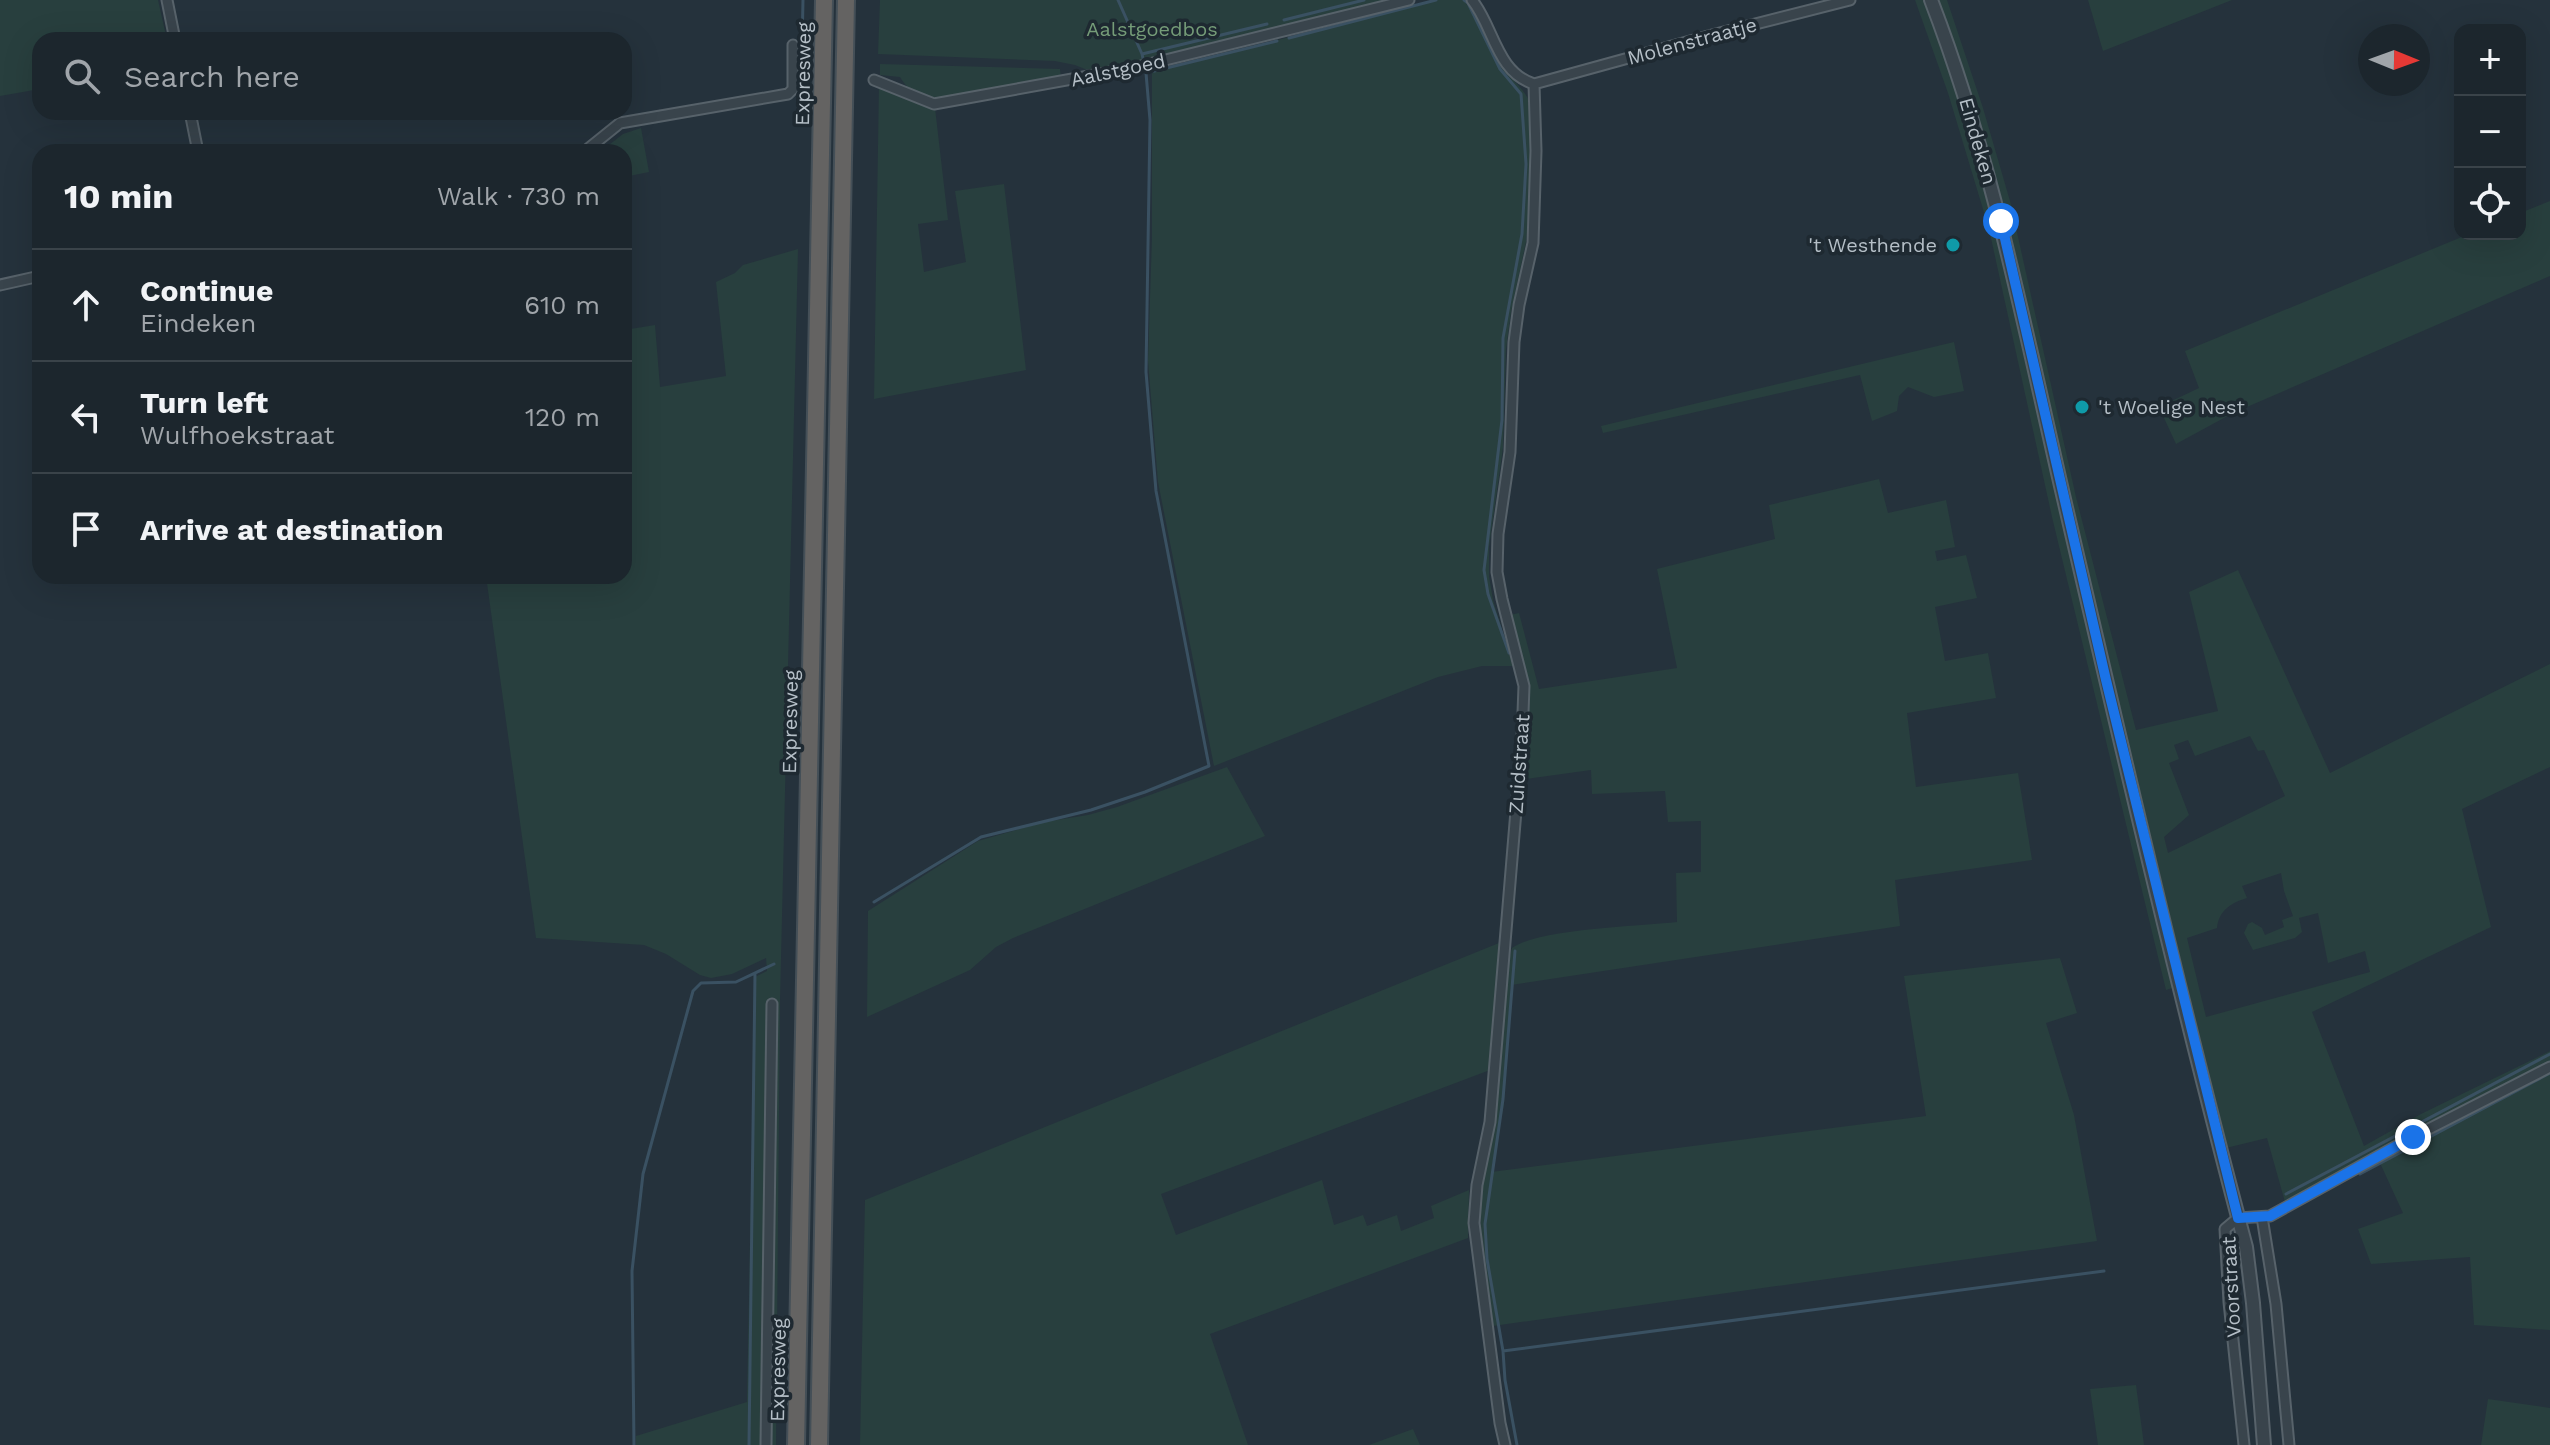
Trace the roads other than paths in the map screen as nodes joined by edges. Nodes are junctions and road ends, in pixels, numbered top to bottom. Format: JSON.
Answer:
{"nodes":[{"id":1,"x":167,"y":0,"type":"edge"},
{"id":2,"x":824,"y":0,"type":"edge"},
{"id":3,"x":846,"y":0,"type":"edge"},
{"id":4,"x":1409,"y":0,"type":"edge"},
{"id":5,"x":1472,"y":0,"type":"edge"},
{"id":6,"x":1850,"y":0,"type":"edge"},
{"id":7,"x":1931,"y":0,"type":"edge"},
{"id":8,"x":173,"y":32,"type":"edge"},
{"id":9,"x":793,"y":45,"type":"dead end"},
{"id":10,"x":874,"y":80,"type":"dead end"},
{"id":11,"x":1534,"y":84,"type":"junction"},
{"id":12,"x":192,"y":120,"type":"edge"},
{"id":13,"x":196,"y":144,"type":"edge"},
{"id":14,"x":594,"y":144,"type":"edge"},
{"id":15,"x":32,"y":278,"type":"edge"},
{"id":16,"x":0,"y":285,"type":"edge"},
{"id":17,"x":772,"y":1004,"type":"dead end"},
{"id":18,"x":2550,"y":1067,"type":"edge"},
{"id":19,"x":2262,"y":1217,"type":"junction"},
{"id":20,"x":2238,"y":1218,"type":"junction"},
{"id":21,"x":766,"y":1445,"type":"edge"},
{"id":22,"x":796,"y":1445,"type":"edge"},
{"id":23,"x":819,"y":1445,"type":"edge"},
{"id":24,"x":1505,"y":1445,"type":"edge"},
{"id":25,"x":2244,"y":1445,"type":"edge"},
{"id":26,"x":2264,"y":1445,"type":"edge"},
{"id":27,"x":2289,"y":1445,"type":"edge"}],
"edges":[{"from":1,"to":8,"type":"street"},
{"from":2,"to":22,"type":"highway","name":"Expresweg"},
{"from":3,"to":23,"type":"highway","name":"Expresweg"},
{"from":4,"to":10,"type":"street","name":"Aalstgoed"},
{"from":5,"to":11,"type":"street"},
{"from":6,"to":11,"type":"street","name":"Molenstraatje"},
{"from":7,"to":20,"type":"street","name":"Eindeken"},
{"from":9,"to":14,"type":"street"},
{"from":11,"to":24,"type":"street","name":"Zuidstraat"},
{"from":12,"to":13,"type":"street"},
{"from":15,"to":16,"type":"street"},
{"from":17,"to":21,"type":"street"},
{"from":18,"to":19,"type":"street"},
{"from":19,"to":20,"type":"street"},
{"from":19,"to":27,"type":"street","name":"Voorstraat"},
{"from":20,"to":25,"type":"street","name":"Voorstraat"},
{"from":20,"to":26,"type":"street","name":"Voorstraat"}]}
